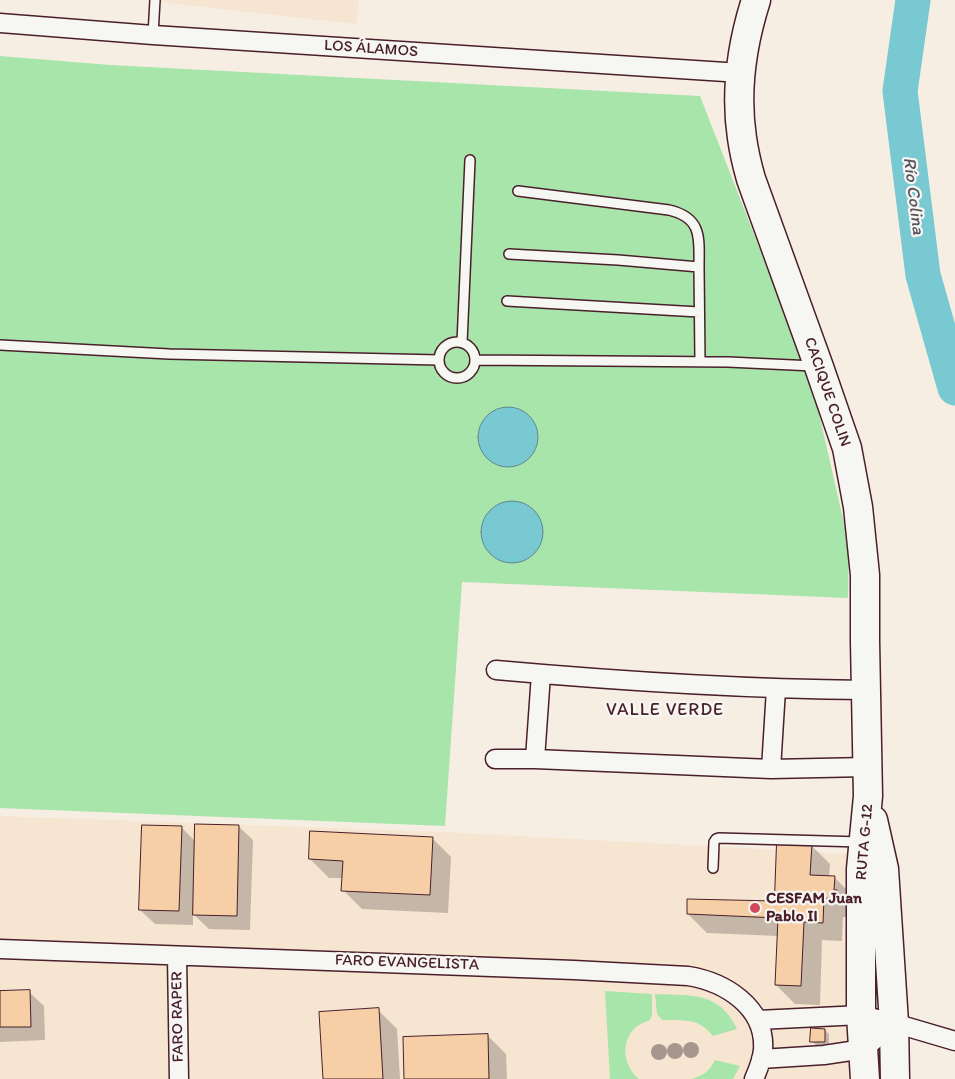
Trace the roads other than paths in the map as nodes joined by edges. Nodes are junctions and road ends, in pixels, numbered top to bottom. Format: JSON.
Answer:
{"nodes":[{"id":1,"x":156,"y":0,"type":"edge"},
{"id":2,"x":756,"y":0,"type":"edge"},
{"id":3,"x":0,"y":23,"type":"edge"},
{"id":4,"x":154,"y":35,"type":"junction"},
{"id":5,"x":741,"y":73,"type":"junction"},
{"id":6,"x":470,"y":160,"type":"dead end"},
{"id":7,"x":518,"y":191,"type":"dead end"},
{"id":8,"x":509,"y":254,"type":"dead end"},
{"id":9,"x":699,"y":267,"type":"junction"},
{"id":10,"x":507,"y":301,"type":"dead end"},
{"id":11,"x":699,"y":312,"type":"junction"},
{"id":12,"x":462,"y":343,"type":"junction"},
{"id":13,"x":0,"y":345,"type":"edge"},
{"id":14,"x":439,"y":360,"type":"junction"},
{"id":15,"x":475,"y":360,"type":"junction"},
{"id":16,"x":700,"y":362,"type":"junction"},
{"id":17,"x":819,"y":367,"type":"junction"},
{"id":18,"x":496,"y":670,"type":"dead end"},
{"id":19,"x":541,"y":674,"type":"junction"},
{"id":20,"x":776,"y":689,"type":"junction"},
{"id":21,"x":866,"y":690,"type":"junction"},
{"id":22,"x":496,"y":759,"type":"dead end"},
{"id":23,"x":535,"y":759,"type":"junction"},
{"id":24,"x":867,"y":766,"type":"junction"},
{"id":25,"x":771,"y":769,"type":"junction"},
{"id":26,"x":868,"y":796,"type":"junction"},
{"id":27,"x":864,"y":842,"type":"junction"},
{"id":28,"x":712,"y":868,"type":"dead end"},
{"id":29,"x":0,"y":949,"type":"edge"},
{"id":30,"x":177,"y":956,"type":"junction"},
{"id":31,"x":861,"y":1015,"type":"junction"},
{"id":32,"x":758,"y":1020,"type":"junction"},
{"id":33,"x":894,"y":1023,"type":"junction"},
{"id":34,"x":955,"y":1041,"type":"edge"},
{"id":35,"x":864,"y":1050,"type":"junction"},
{"id":36,"x":761,"y":1059,"type":"junction"},
{"id":37,"x":179,"y":1079,"type":"edge"},
{"id":38,"x":754,"y":1079,"type":"edge"},
{"id":39,"x":865,"y":1079,"type":"edge"},
{"id":40,"x":895,"y":1079,"type":"edge"}],
"edges":[{"from":1,"to":4,"type":"lane"},
{"from":2,"to":5,"type":"main road","name":"CACIQUE COLIN"},
{"from":3,"to":4,"type":"street","name":"LOS ÁLAMOS"},
{"from":4,"to":5,"type":"street","name":"LOS ÁLAMOS"},
{"from":5,"to":17,"type":"main road","name":"CACIQUE COLIN"},
{"from":6,"to":12,"type":"lane"},
{"from":7,"to":9,"type":"lane"},
{"from":8,"to":9,"type":"lane"},
{"from":9,"to":11,"type":"lane"},
{"from":10,"to":11,"type":"lane"},
{"from":11,"to":16,"type":"lane"},
{"from":12,"to":14,"type":"lane"},
{"from":12,"to":15,"type":"lane"},
{"from":13,"to":14,"type":"lane"},
{"from":14,"to":15,"type":"lane"},
{"from":15,"to":16,"type":"lane"},
{"from":16,"to":17,"type":"lane"},
{"from":17,"to":21,"type":"main road","name":"CACIQUE COLIN"},
{"from":18,"to":19,"type":"street"},
{"from":19,"to":20,"type":"street"},
{"from":19,"to":23,"type":"street"},
{"from":20,"to":21,"type":"street"},
{"from":20,"to":25,"type":"street"},
{"from":21,"to":24,"type":"main road","name":"CACIQUE COLIN"},
{"from":22,"to":23,"type":"street"},
{"from":23,"to":25,"type":"street"},
{"from":24,"to":25,"type":"street"},
{"from":24,"to":26,"type":"main road","name":"CACIQUE COLIN"},
{"from":26,"to":27,"type":"main road","name":"RUTA G-12"},
{"from":26,"to":33,"type":"main road","name":"RUTA G-12"},
{"from":27,"to":28,"type":"lane"},
{"from":27,"to":31,"type":"main road","name":"RUTA G-12"},
{"from":29,"to":30,"type":"street","name":"FARO EVANGELISTA"},
{"from":30,"to":32,"type":"street","name":"FARO EVANGELISTA"},
{"from":30,"to":37,"type":"street","name":"FARO RAPER"},
{"from":31,"to":32,"type":"street"},
{"from":31,"to":33,"type":"street"},
{"from":31,"to":35,"type":"main road","name":"RUTA G-12"},
{"from":32,"to":36,"type":"street","name":"FARO EVANGELISTA"},
{"from":33,"to":34,"type":"street"},
{"from":33,"to":35,"type":"street"},
{"from":33,"to":40,"type":"main road","name":"RUTA G-12"},
{"from":35,"to":36,"type":"street"},
{"from":35,"to":39,"type":"main road","name":"RUTA G-12"},
{"from":36,"to":38,"type":"street","name":"FARO EVANGELISTA"}]}
